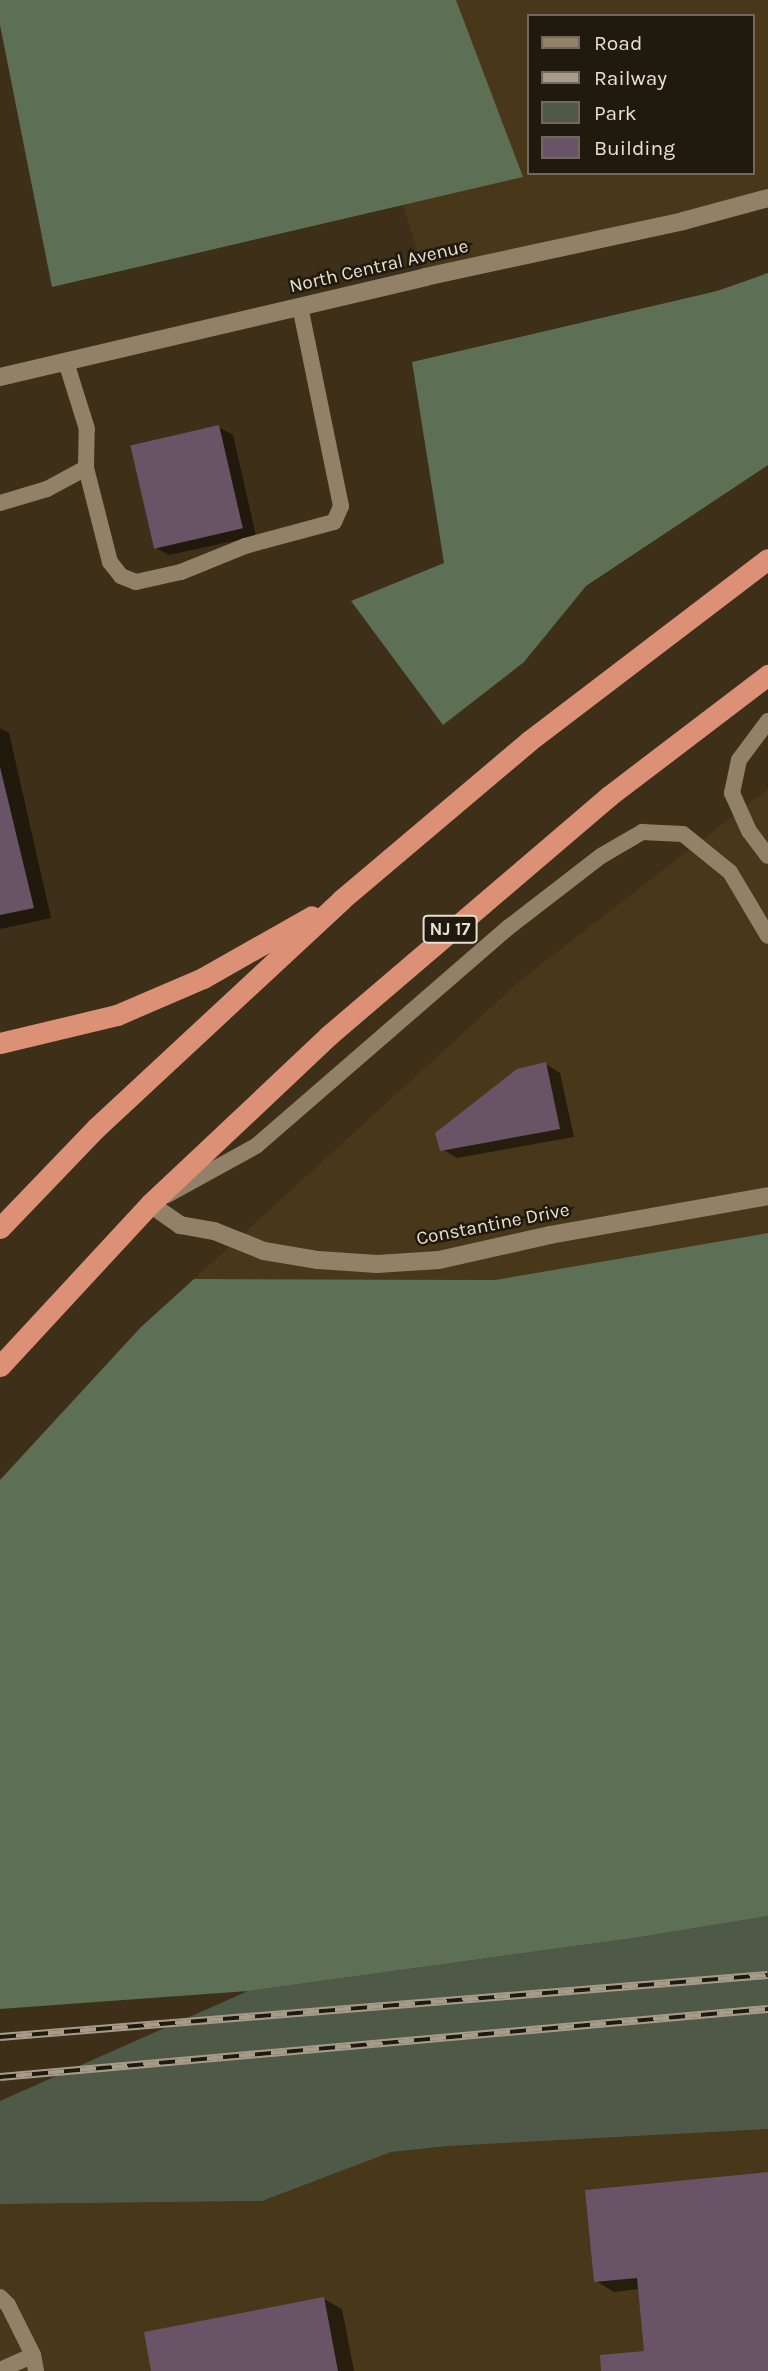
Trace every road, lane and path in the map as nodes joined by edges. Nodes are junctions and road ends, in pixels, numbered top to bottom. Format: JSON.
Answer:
{"nodes":[{"id":1,"x":768,"y":198,"type":"edge"},
{"id":2,"x":300,"y":306,"type":"junction"},
{"id":3,"x":66,"y":362,"type":"junction"},
{"id":4,"x":0,"y":377,"type":"edge"},
{"id":5,"x":86,"y":468,"type":"junction"},
{"id":6,"x":0,"y":503,"type":"edge"},
{"id":7,"x":768,"y":559,"type":"edge"},
{"id":8,"x":768,"y":676,"type":"edge"},
{"id":9,"x":768,"y":722,"type":"edge"},
{"id":10,"x":768,"y":856,"type":"edge"},
{"id":11,"x":341,"y":900,"type":"junction"},
{"id":12,"x":768,"y":936,"type":"edge"},
{"id":13,"x":0,"y":1043,"type":"edge"},
{"id":14,"x":768,"y":1196,"type":"edge"},
{"id":15,"x":150,"y":1204,"type":"junction"},
{"id":16,"x":0,"y":1228,"type":"edge"},
{"id":17,"x":0,"y":1366,"type":"edge"},
{"id":18,"x":0,"y":2297,"type":"edge"},
{"id":19,"x":34,"y":2363,"type":"edge"},
{"id":20,"x":0,"y":2370,"type":"edge"}],
"edges":[{"from":1,"to":2,"type":"main road","name":"North Central Avenue"},
{"from":2,"to":3,"type":"main road","name":"North Central Avenue"},
{"from":2,"to":5,"type":"lane"},
{"from":3,"to":4,"type":"main road","name":"North Central Avenue"},
{"from":3,"to":5,"type":"lane"},
{"from":5,"to":6,"type":"lane"},
{"from":7,"to":11,"type":"highway"},
{"from":8,"to":15,"type":"highway","number":"NJ 17"},
{"from":9,"to":10,"type":"lane"},
{"from":11,"to":13,"type":"highway"},
{"from":11,"to":16,"type":"highway"},
{"from":12,"to":15,"type":"lane"},
{"from":14,"to":15,"type":"main road","name":"Constantine Drive"},
{"from":15,"to":17,"type":"highway","number":"NJ 17"},
{"from":18,"to":19,"type":"lane"},
{"from":19,"to":20,"type":"lane"}]}
